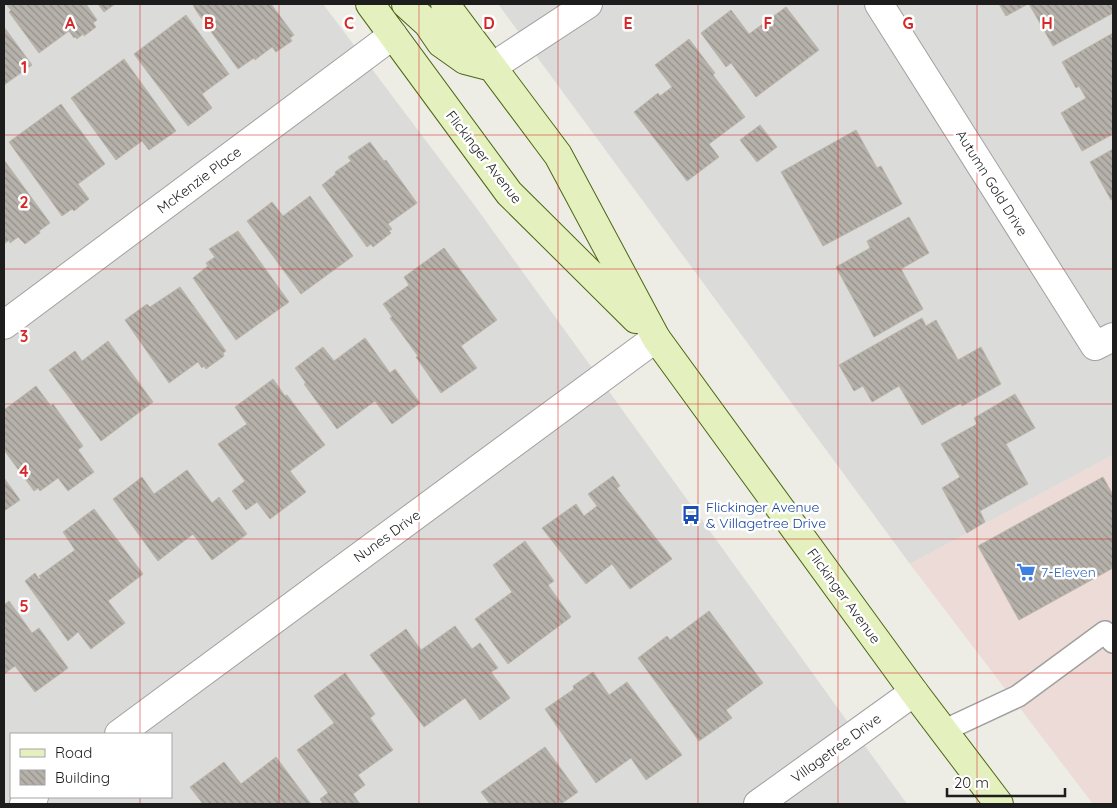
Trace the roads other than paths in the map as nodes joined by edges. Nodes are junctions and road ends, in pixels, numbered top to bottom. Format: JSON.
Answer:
{"nodes":[{"id":1,"x":370,"y":4,"type":"edge"},
{"id":2,"x":406,"y":4,"type":"edge"},
{"id":3,"x":445,"y":4,"type":"edge"},
{"id":4,"x":588,"y":4,"type":"edge"},
{"id":5,"x":879,"y":4,"type":"edge"},
{"id":6,"x":393,"y":35,"type":"junction"},
{"id":7,"x":492,"y":67,"type":"junction"},
{"id":8,"x":4,"y":325,"type":"edge"},
{"id":9,"x":1113,"y":337,"type":"edge"},
{"id":10,"x":656,"y":338,"type":"junction"},
{"id":11,"x":1113,"y":642,"type":"edge"},
{"id":12,"x":914,"y":692,"type":"junction"},
{"id":13,"x":943,"y":730,"type":"junction"},
{"id":14,"x":120,"y":733,"type":"edge"},
{"id":15,"x":758,"y":804,"type":"edge"},
{"id":16,"x":999,"y":804,"type":"edge"}],
"edges":[{"from":1,"to":6,"type":"main road","name":"Flickinger Avenue"},
{"from":2,"to":7,"type":"main road"},
{"from":3,"to":7,"type":"main road","name":"Flickinger Avenue"},
{"from":4,"to":7,"type":"street"},
{"from":5,"to":9,"type":"street","name":"Autumn Gold Drive"},
{"from":6,"to":8,"type":"street","name":"McKenzie Place"},
{"from":6,"to":10,"type":"main road","name":"Flickinger Avenue"},
{"from":7,"to":10,"type":"main road","name":"Flickinger Avenue"},
{"from":10,"to":12,"type":"main road","name":"Flickinger Avenue"},
{"from":10,"to":14,"type":"street","name":"Nunes Drive"},
{"from":11,"to":13,"type":"lane"},
{"from":12,"to":13,"type":"main road","name":"Flickinger Avenue"},
{"from":12,"to":15,"type":"street","name":"Villagetree Drive"},
{"from":13,"to":16,"type":"main road","name":"Flickinger Avenue"}]}
